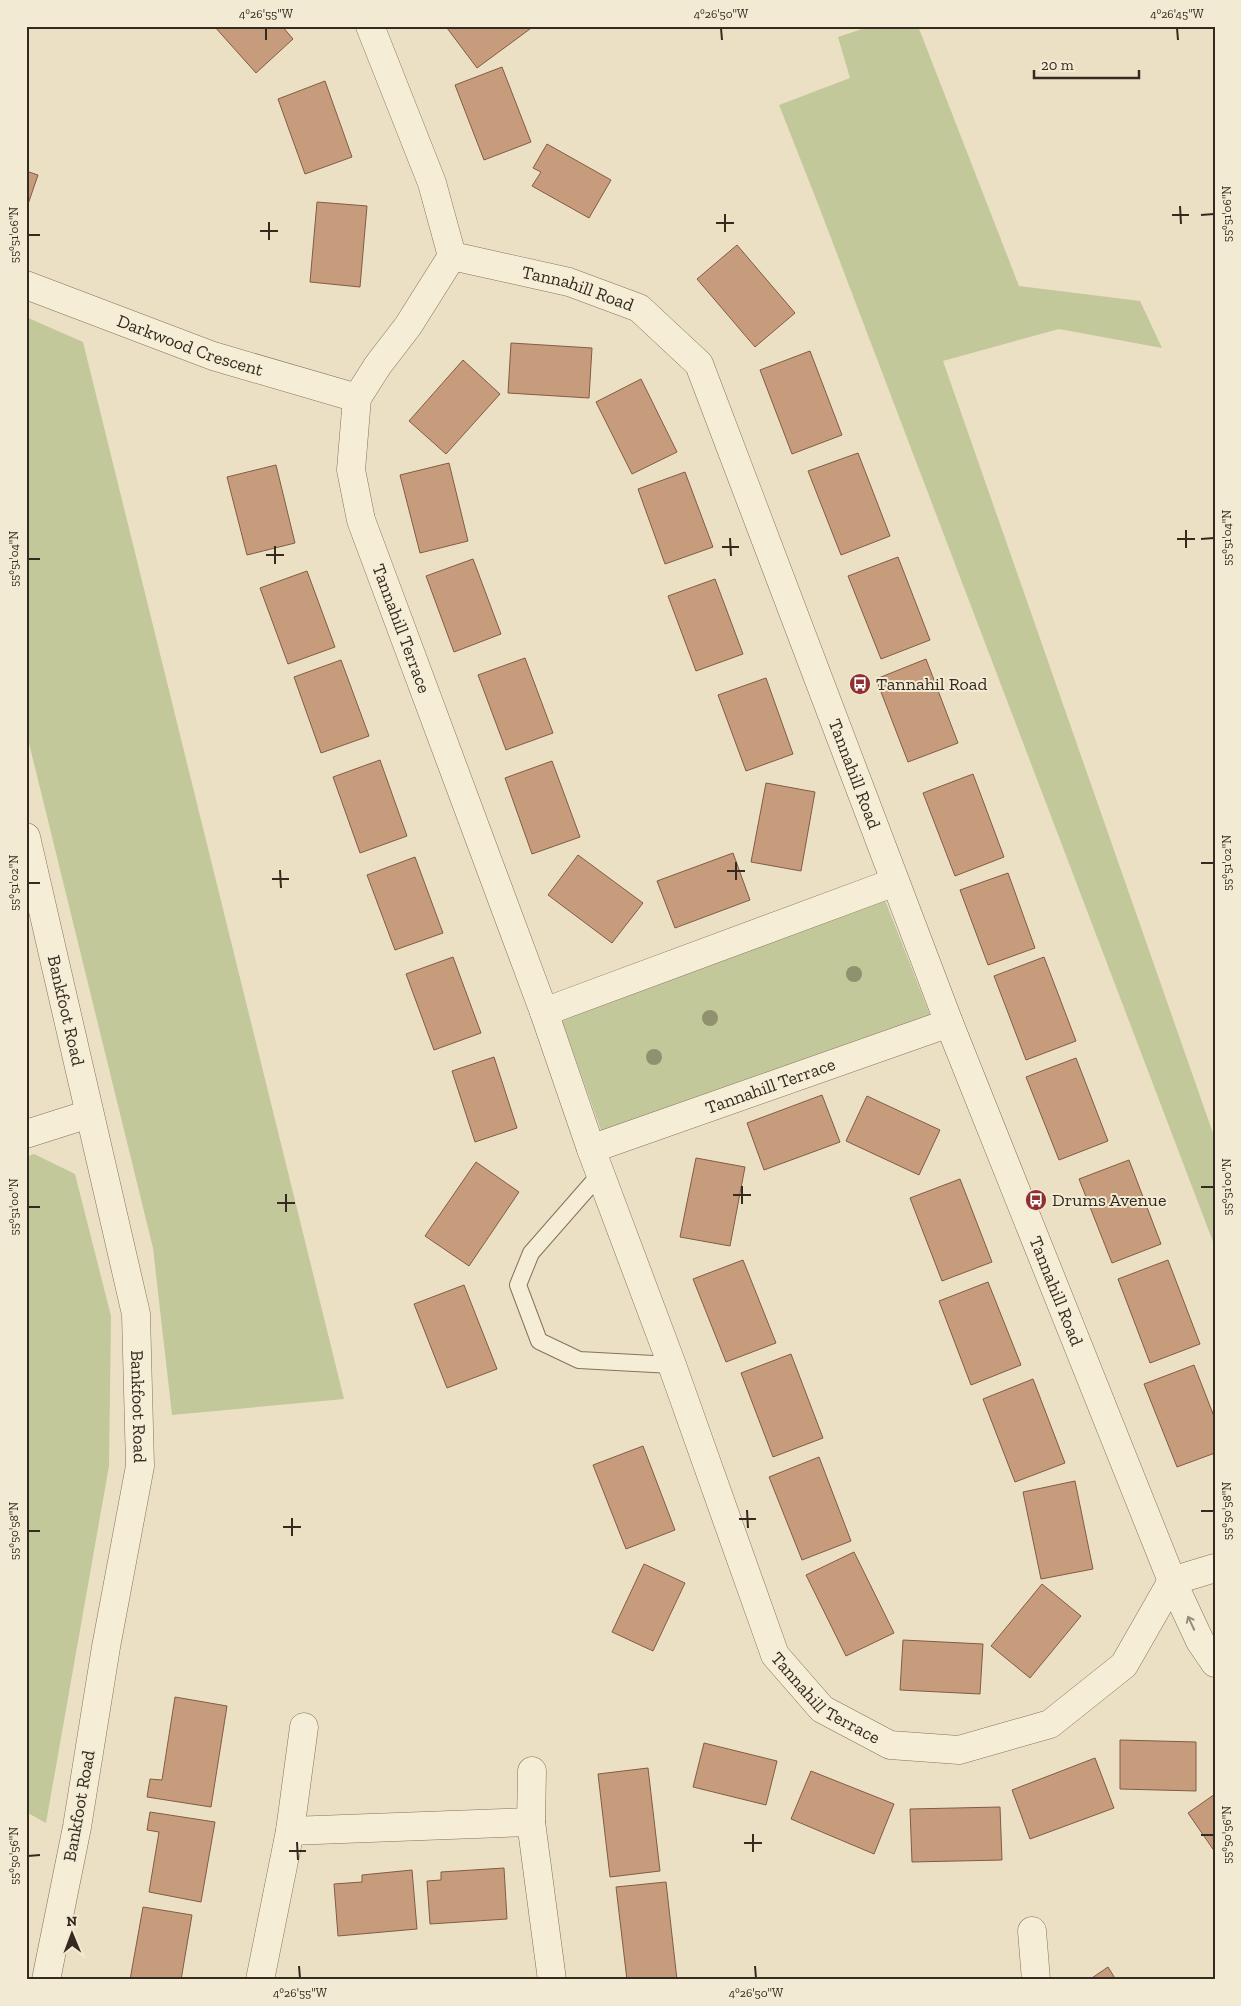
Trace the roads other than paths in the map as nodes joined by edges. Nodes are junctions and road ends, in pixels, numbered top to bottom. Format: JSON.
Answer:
{"nodes":[{"id":1,"x":370,"y":26,"type":"edge"},
{"id":2,"x":452,"y":256,"type":"junction"},
{"id":3,"x":26,"y":285,"type":"edge"},
{"id":4,"x":358,"y":398,"type":"junction"},
{"id":5,"x":26,"y":837,"type":"edge"},
{"id":6,"x":895,"y":882,"type":"junction"},
{"id":7,"x":544,"y":1012,"type":"junction"},
{"id":8,"x":949,"y":1023,"type":"junction"},
{"id":9,"x":89,"y":1114,"type":"junction"},
{"id":10,"x":26,"y":1134,"type":"edge"},
{"id":11,"x":596,"y":1161,"type":"junction"},
{"id":12,"x":672,"y":1365,"type":"junction"},
{"id":13,"x":1215,"y":1568,"type":"edge"},
{"id":14,"x":1172,"y":1581,"type":"junction"},
{"id":15,"x":1215,"y":1663,"type":"edge"},
{"id":16,"x":304,"y":1727,"type":"dead end"},
{"id":17,"x":532,"y":1771,"type":"dead end"},
{"id":18,"x":531,"y":1822,"type":"junction"},
{"id":19,"x":290,"y":1830,"type":"junction"},
{"id":20,"x":1032,"y":1931,"type":"dead end"},
{"id":21,"x":46,"y":1980,"type":"edge"},
{"id":22,"x":260,"y":1980,"type":"edge"},
{"id":23,"x":552,"y":1980,"type":"edge"},
{"id":24,"x":1036,"y":1980,"type":"edge"}],
"edges":[{"from":1,"to":2,"type":"street"},
{"from":2,"to":4,"type":"street","name":"Tannahill Terrace"},
{"from":2,"to":6,"type":"street","name":"Tannahill Road"},
{"from":3,"to":4,"type":"street","name":"Darkwood Crescent"},
{"from":4,"to":7,"type":"street","name":"Tannahill Terrace"},
{"from":5,"to":9,"type":"street","name":"Bankfoot Road"},
{"from":6,"to":7,"type":"street"},
{"from":6,"to":8,"type":"street","name":"Tannahill Road"},
{"from":7,"to":11,"type":"street","name":"Tannahill Terrace"},
{"from":8,"to":11,"type":"street","name":"Tannahill Terrace"},
{"from":8,"to":14,"type":"street","name":"Tannahill Road"},
{"from":9,"to":10,"type":"street"},
{"from":9,"to":21,"type":"street","name":"Bankfoot Road"},
{"from":11,"to":12,"type":"street","name":"Tannahill Terrace"},
{"from":11,"to":12,"type":"lane","name":"Tannahill Terrace"},
{"from":12,"to":14,"type":"street","name":"Tannahill Terrace"},
{"from":13,"to":14,"type":"street"},
{"from":15,"to":14,"type":"street","name":"Tannahill Road","one_way":true},
{"from":16,"to":19,"type":"street"},
{"from":17,"to":18,"type":"street"},
{"from":18,"to":19,"type":"street"},
{"from":18,"to":23,"type":"street"},
{"from":19,"to":22,"type":"street"},
{"from":20,"to":24,"type":"street"}]}
